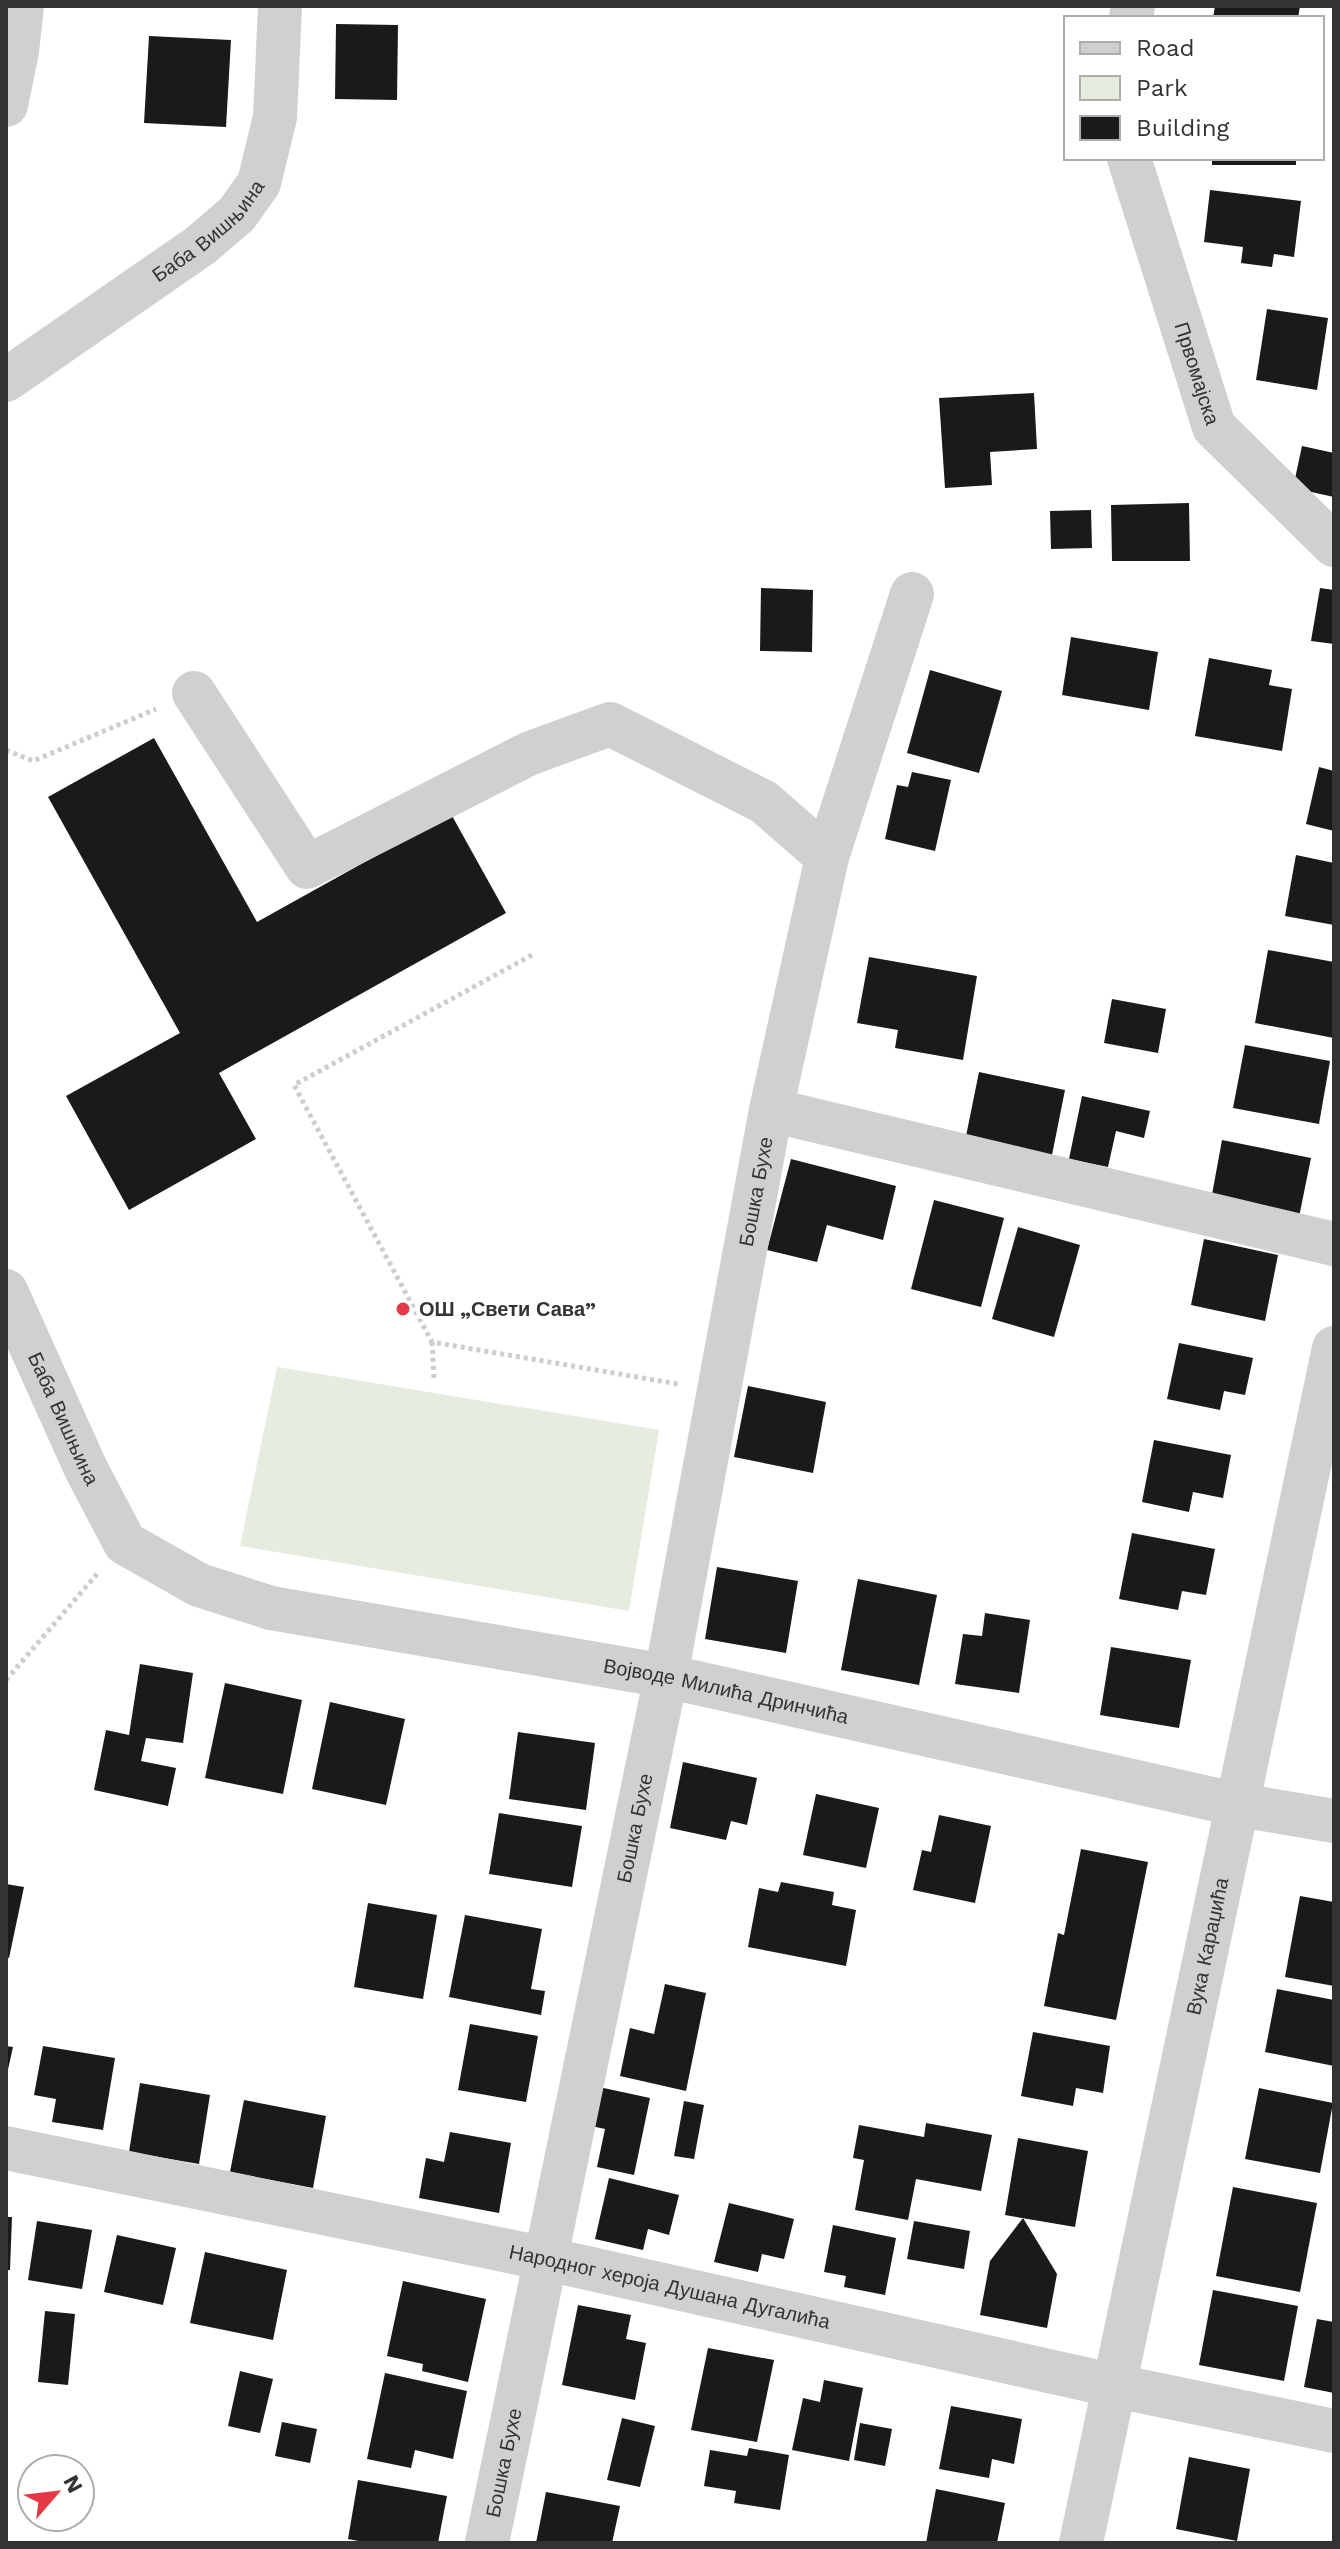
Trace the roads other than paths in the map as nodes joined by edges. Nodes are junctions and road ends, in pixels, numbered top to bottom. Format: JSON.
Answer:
{"nodes":[{"id":1,"x":22,"y":6,"type":"edge"},
{"id":2,"x":280,"y":6,"type":"edge"},
{"id":3,"x":6,"y":105,"type":"edge"},
{"id":4,"x":1130,"y":160,"type":"edge"},
{"id":5,"x":6,"y":380,"type":"edge"},
{"id":6,"x":1334,"y":545,"type":"edge"},
{"id":7,"x":912,"y":594,"type":"dead end"},
{"id":8,"x":194,"y":693,"type":"road end"},
{"id":9,"x":827,"y":857,"type":"junction"},
{"id":10,"x":771,"y":1110,"type":"junction"},
{"id":11,"x":1334,"y":1244,"type":"edge"},
{"id":12,"x":6,"y":1291,"type":"edge"},
{"id":13,"x":1334,"y":1348,"type":"edge"},
{"id":14,"x":125,"y":1543,"type":"joint"},
{"id":15,"x":666,"y":1676,"type":"junction"},
{"id":16,"x":1239,"y":1805,"type":"junction"},
{"id":17,"x":1334,"y":1821,"type":"edge"},
{"id":18,"x":6,"y":2148,"type":"edge"},
{"id":19,"x":547,"y":2259,"type":"junction"},
{"id":20,"x":1116,"y":2386,"type":"junction"},
{"id":21,"x":1334,"y":2431,"type":"edge"},
{"id":22,"x":487,"y":2543,"type":"edge"},
{"id":23,"x":1081,"y":2543,"type":"edge"}],
"edges":[{"from":1,"to":3,"type":"street"},
{"from":2,"to":5,"type":"street","name":"Баба Вишњина"},
{"from":4,"to":6,"type":"street","name":"Првомајска"},
{"from":7,"to":9,"type":"street","name":"Бошка Бухе"},
{"from":8,"to":9,"type":"street"},
{"from":9,"to":10,"type":"street","name":"Бошка Бухе"},
{"from":10,"to":11,"type":"street","name":"Бошка Бухе"},
{"from":10,"to":15,"type":"street","name":"Бошка Бухе"},
{"from":12,"to":14,"type":"street","name":"Баба Вишњина"},
{"from":13,"to":16,"type":"street","name":"Вука Караџића"},
{"from":14,"to":15,"type":"street","name":"Војводе Милића Дринчића"},
{"from":15,"to":16,"type":"street","name":"Војводе Милића Дринчића"},
{"from":15,"to":19,"type":"street","name":"Бошка Бухе"},
{"from":16,"to":17,"type":"street","name":"Војводе Милића Дринчића"},
{"from":16,"to":20,"type":"street","name":"Вука Караџића"},
{"from":18,"to":19,"type":"street","name":"Народног хероја Душана Дугалића"},
{"from":19,"to":20,"type":"street","name":"Народног хероја Душана Дугалића"},
{"from":19,"to":22,"type":"street","name":"Бошка Бухе"},
{"from":20,"to":21,"type":"street","name":"Народног хероја Душана Дугалића"},
{"from":20,"to":23,"type":"street","name":"Вука Караџића"}]}
